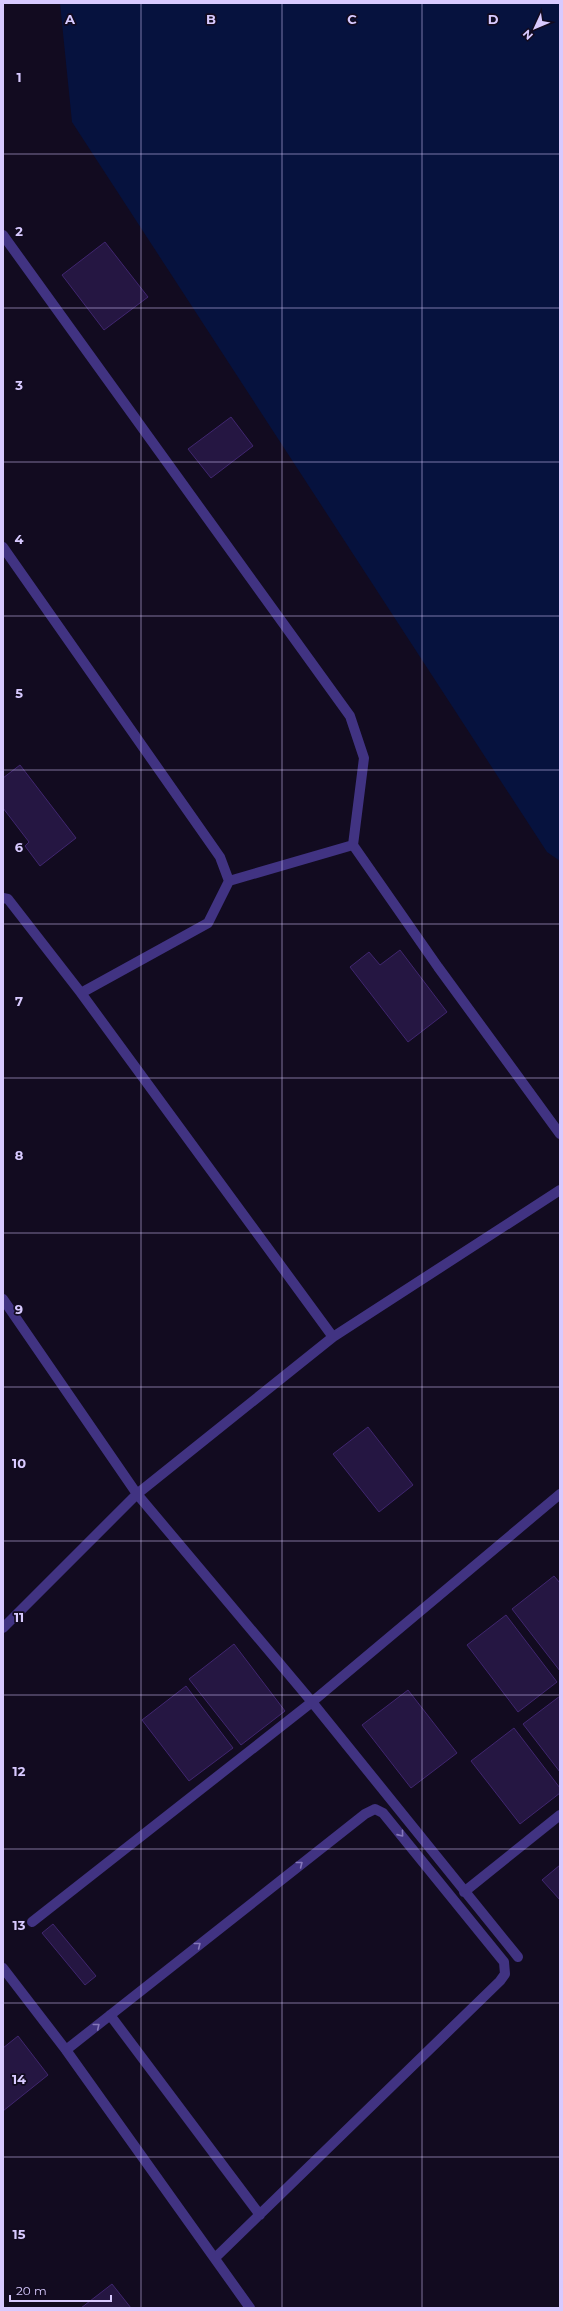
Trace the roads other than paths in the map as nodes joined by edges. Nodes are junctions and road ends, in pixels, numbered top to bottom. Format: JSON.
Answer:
{"nodes":[{"id":1,"x":3,"y":235,"type":"edge"},
{"id":2,"x":3,"y":547,"type":"edge"},
{"id":3,"x":353,"y":845,"type":"junction"},
{"id":4,"x":229,"y":881,"type":"junction"},
{"id":5,"x":3,"y":898,"type":"edge"},
{"id":6,"x":81,"y":993,"type":"junction"},
{"id":7,"x":560,"y":1134,"type":"edge"},
{"id":8,"x":560,"y":1190,"type":"edge"},
{"id":9,"x":3,"y":1299,"type":"edge"},
{"id":10,"x":333,"y":1337,"type":"junction"},
{"id":11,"x":137,"y":1494,"type":"junction"},
{"id":12,"x":560,"y":1494,"type":"edge"},
{"id":13,"x":3,"y":1628,"type":"edge"},
{"id":14,"x":312,"y":1702,"type":"junction"},
{"id":15,"x":560,"y":1815,"type":"edge"},
{"id":16,"x":464,"y":1892,"type":"junction"},
{"id":17,"x":32,"y":1922,"type":"dead end"},
{"id":18,"x":518,"y":1957,"type":"dead end"},
{"id":19,"x":3,"y":1968,"type":"edge"},
{"id":20,"x":110,"y":2015,"type":"junction"},
{"id":21,"x":66,"y":2050,"type":"junction"},
{"id":22,"x":260,"y":2215,"type":"junction"},
{"id":23,"x":216,"y":2257,"type":"junction"},
{"id":24,"x":250,"y":2308,"type":"edge"}],
"edges":[{"from":1,"to":3,"type":"street"},
{"from":2,"to":4,"type":"street"},
{"from":3,"to":4,"type":"street"},
{"from":3,"to":7,"type":"street"},
{"from":4,"to":6,"type":"street"},
{"from":5,"to":6,"type":"street"},
{"from":6,"to":10,"type":"street"},
{"from":8,"to":10,"type":"street"},
{"from":9,"to":11,"type":"street"},
{"from":10,"to":11,"type":"street"},
{"from":11,"to":13,"type":"street"},
{"from":11,"to":14,"type":"street"},
{"from":12,"to":14,"type":"street"},
{"from":14,"to":16,"type":"street"},
{"from":14,"to":17,"type":"street"},
{"from":15,"to":16,"type":"street"},
{"from":16,"to":18,"type":"street"},
{"from":19,"to":21,"type":"street"},
{"from":21,"to":20,"type":"street","one_way":true},
{"from":20,"to":22,"type":"street"},
{"from":20,"to":22,"type":"street","one_way":true},
{"from":21,"to":23,"type":"street"},
{"from":22,"to":23,"type":"street"},
{"from":23,"to":24,"type":"street"}]}
